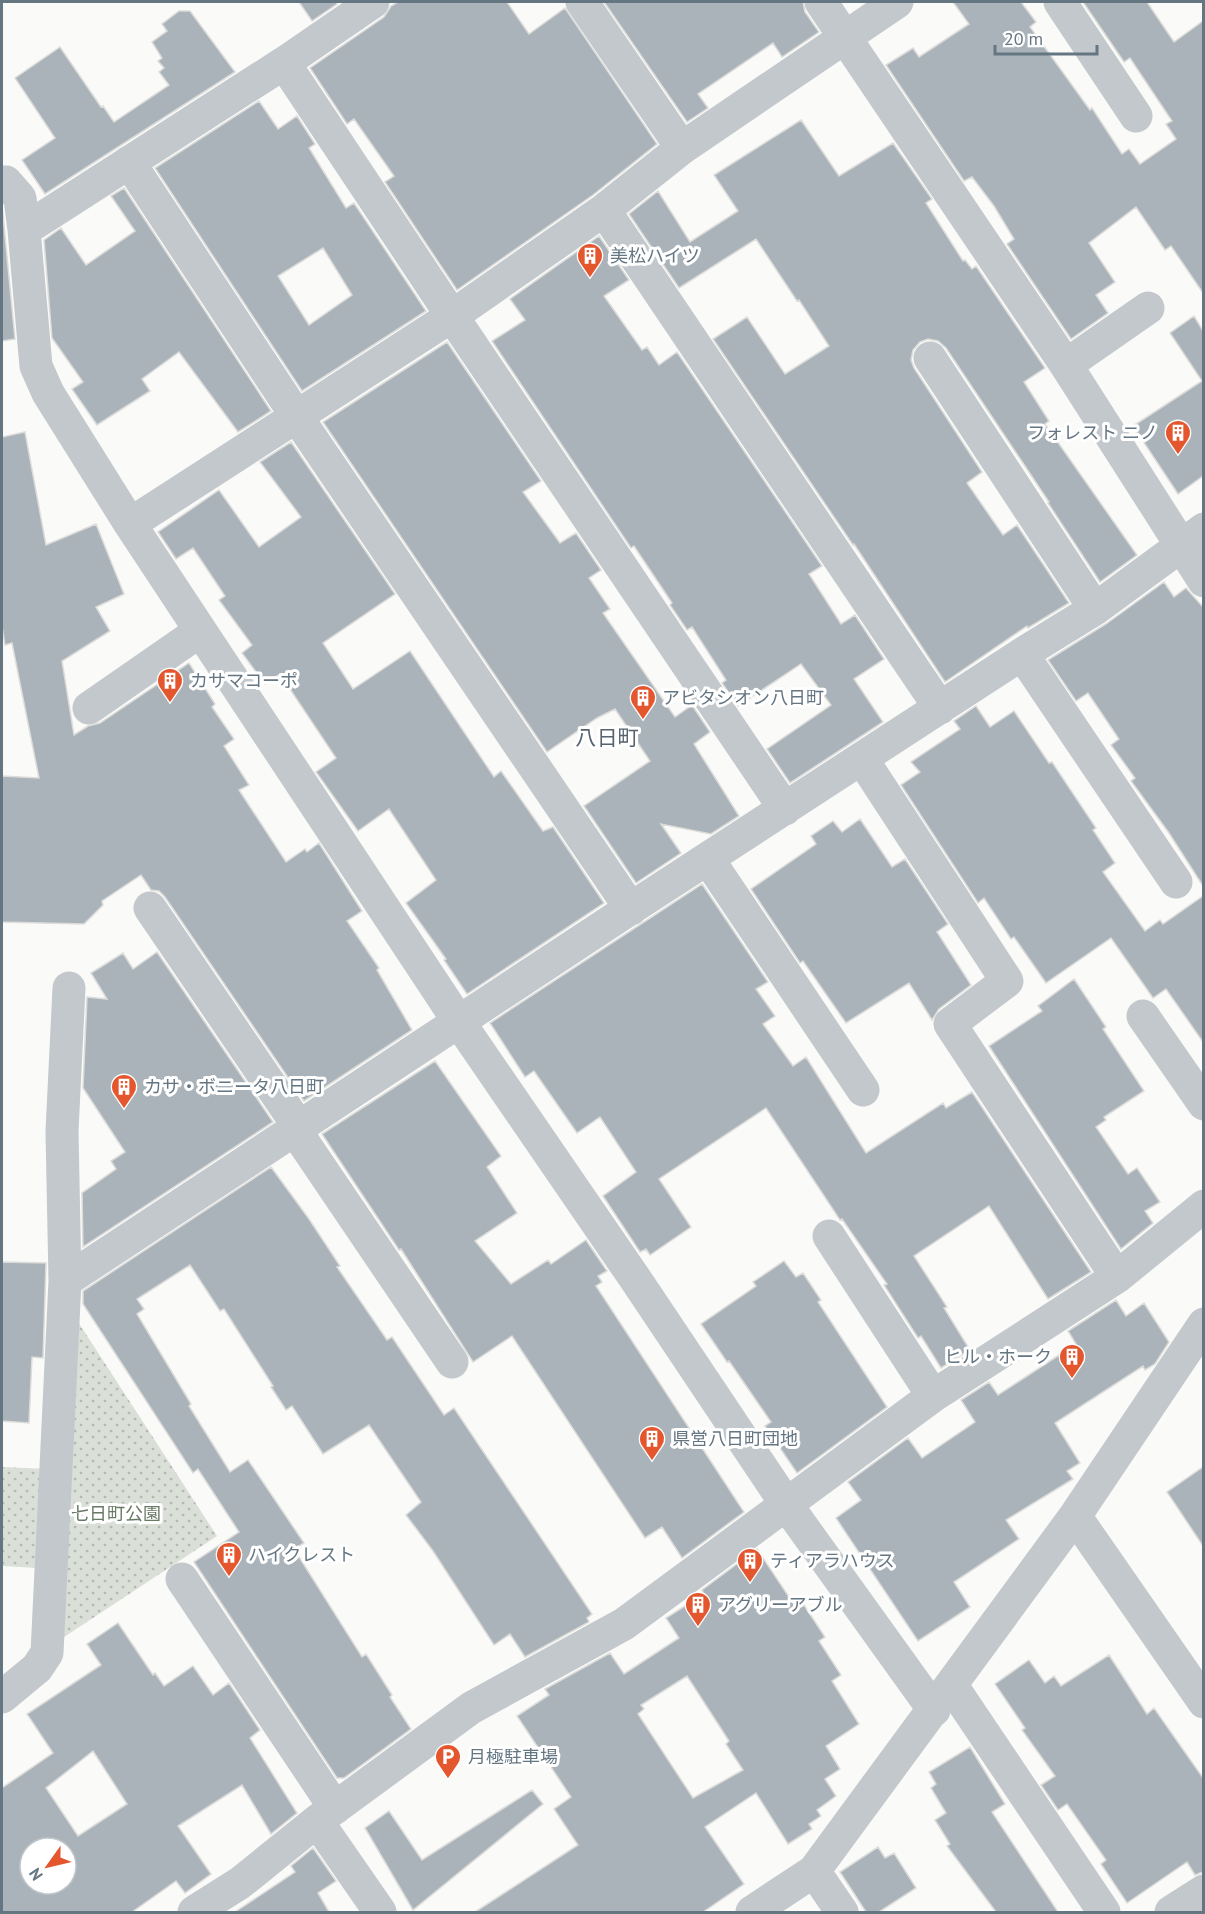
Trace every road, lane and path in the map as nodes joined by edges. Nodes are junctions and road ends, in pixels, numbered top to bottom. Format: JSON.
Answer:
{"nodes":[{"id":1,"x":373,"y":2,"type":"edge"},
{"id":2,"x":582,"y":2,"type":"edge"},
{"id":3,"x":821,"y":2,"type":"edge"},
{"id":4,"x":897,"y":2,"type":"edge"},
{"id":5,"x":1060,"y":2,"type":"edge"},
{"id":6,"x":844,"y":36,"type":"junction"},
{"id":7,"x":284,"y":63,"type":"junction"},
{"id":8,"x":1136,"y":116,"type":"dead end"},
{"id":9,"x":682,"y":148,"type":"junction"},
{"id":10,"x":129,"y":162,"type":"junction"},
{"id":11,"x":2,"y":182,"type":"edge"},
{"id":12,"x":604,"y":210,"type":"junction"},
{"id":13,"x":24,"y":230,"type":"junction"},
{"id":14,"x":1148,"y":308,"type":"dead end"},
{"id":15,"x":452,"y":316,"type":"junction"},
{"id":16,"x":930,"y":358,"type":"dead end"},
{"id":17,"x":1066,"y":365,"type":"junction"},
{"id":18,"x":297,"y":417,"type":"junction"},
{"id":19,"x":130,"y":524,"type":"junction"},
{"id":20,"x":1192,"y":537,"type":"edge"},
{"id":21,"x":1203,"y":581,"type":"edge"},
{"id":22,"x":1095,"y":609,"type":"junction"},
{"id":23,"x":201,"y":631,"type":"junction"},
{"id":24,"x":1022,"y":654,"type":"junction"},
{"id":25,"x":89,"y":708,"type":"dead end"},
{"id":26,"x":940,"y":708,"type":"junction"},
{"id":27,"x":862,"y":759,"type":"junction"},
{"id":28,"x":786,"y":809,"type":"junction"},
{"id":29,"x":708,"y":859,"type":"junction"},
{"id":30,"x":1176,"y":882,"type":"dead end"},
{"id":31,"x":150,"y":908,"type":"dead end"},
{"id":32,"x":631,"y":909,"type":"junction"},
{"id":33,"x":69,"y":988,"type":"dead end"},
{"id":34,"x":1143,"y":1016,"type":"dead end"},
{"id":35,"x":459,"y":1022,"type":"junction"},
{"id":36,"x":863,"y":1090,"type":"dead end"},
{"id":37,"x":1203,"y":1104,"type":"edge"},
{"id":38,"x":297,"y":1129,"type":"junction"},
{"id":39,"x":1203,"y":1206,"type":"edge"},
{"id":40,"x":829,"y":1236,"type":"dead end"},
{"id":41,"x":1117,"y":1277,"type":"junction"},
{"id":42,"x":65,"y":1281,"type":"junction"},
{"id":43,"x":1203,"y":1324,"type":"edge"},
{"id":44,"x":452,"y":1362,"type":"dead end"},
{"id":45,"x":933,"y":1396,"type":"junction"},
{"id":46,"x":786,"y":1504,"type":"junction"},
{"id":47,"x":1075,"y":1516,"type":"junction"},
{"id":48,"x":182,"y":1579,"type":"dead end"},
{"id":49,"x":2,"y":1696,"type":"edge"},
{"id":50,"x":943,"y":1698,"type":"junction"},
{"id":51,"x":1203,"y":1702,"type":"edge"},
{"id":52,"x":326,"y":1815,"type":"junction"},
{"id":53,"x":814,"y":1871,"type":"junction"},
{"id":54,"x":1203,"y":1891,"type":"edge"},
{"id":55,"x":194,"y":1912,"type":"edge"},
{"id":56,"x":380,"y":1912,"type":"edge"},
{"id":57,"x":752,"y":1912,"type":"edge"},
{"id":58,"x":842,"y":1912,"type":"edge"},
{"id":59,"x":1104,"y":1912,"type":"edge"},
{"id":60,"x":1171,"y":1912,"type":"edge"}],
"edges":[{"from":1,"to":7,"type":"street"},
{"from":2,"to":9,"type":"street"},
{"from":3,"to":6,"type":"street"},
{"from":4,"to":6,"type":"street"},
{"from":5,"to":8,"type":"street"},
{"from":6,"to":9,"type":"street"},
{"from":6,"to":17,"type":"street"},
{"from":7,"to":10,"type":"street"},
{"from":7,"to":15,"type":"street"},
{"from":9,"to":12,"type":"street"},
{"from":10,"to":13,"type":"street"},
{"from":10,"to":18,"type":"street"},
{"from":11,"to":13,"type":"street"},
{"from":12,"to":15,"type":"street"},
{"from":12,"to":26,"type":"street"},
{"from":13,"to":19,"type":"street"},
{"from":14,"to":17,"type":"street"},
{"from":15,"to":18,"type":"street"},
{"from":15,"to":28,"type":"street"},
{"from":16,"to":22,"type":"street"},
{"from":17,"to":20,"type":"street"},
{"from":18,"to":19,"type":"street"},
{"from":18,"to":32,"type":"street"},
{"from":19,"to":23,"type":"street"},
{"from":20,"to":21,"type":"street"},
{"from":20,"to":22,"type":"street"},
{"from":22,"to":24,"type":"street"},
{"from":23,"to":25,"type":"street"},
{"from":23,"to":35,"type":"street"},
{"from":24,"to":26,"type":"street"},
{"from":24,"to":30,"type":"street"},
{"from":26,"to":27,"type":"street"},
{"from":27,"to":28,"type":"street"},
{"from":27,"to":41,"type":"street"},
{"from":28,"to":29,"type":"street"},
{"from":29,"to":32,"type":"street"},
{"from":29,"to":36,"type":"street"},
{"from":31,"to":38,"type":"street"},
{"from":32,"to":35,"type":"street"},
{"from":33,"to":42,"type":"street"},
{"from":34,"to":37,"type":"street"},
{"from":35,"to":38,"type":"street"},
{"from":35,"to":46,"type":"street"},
{"from":38,"to":42,"type":"street"},
{"from":38,"to":44,"type":"street"},
{"from":39,"to":41,"type":"street"},
{"from":40,"to":45,"type":"street"},
{"from":41,"to":45,"type":"street"},
{"from":42,"to":49,"type":"street"},
{"from":43,"to":47,"type":"street"},
{"from":45,"to":46,"type":"street"},
{"from":46,"to":50,"type":"street"},
{"from":46,"to":52,"type":"street"},
{"from":47,"to":50,"type":"street"},
{"from":47,"to":51,"type":"street"},
{"from":48,"to":52,"type":"street"},
{"from":50,"to":53,"type":"street"},
{"from":50,"to":59,"type":"street"},
{"from":52,"to":55,"type":"street"},
{"from":52,"to":56,"type":"street"},
{"from":53,"to":57,"type":"street"},
{"from":53,"to":58,"type":"street"},
{"from":54,"to":60,"type":"street"}]}
